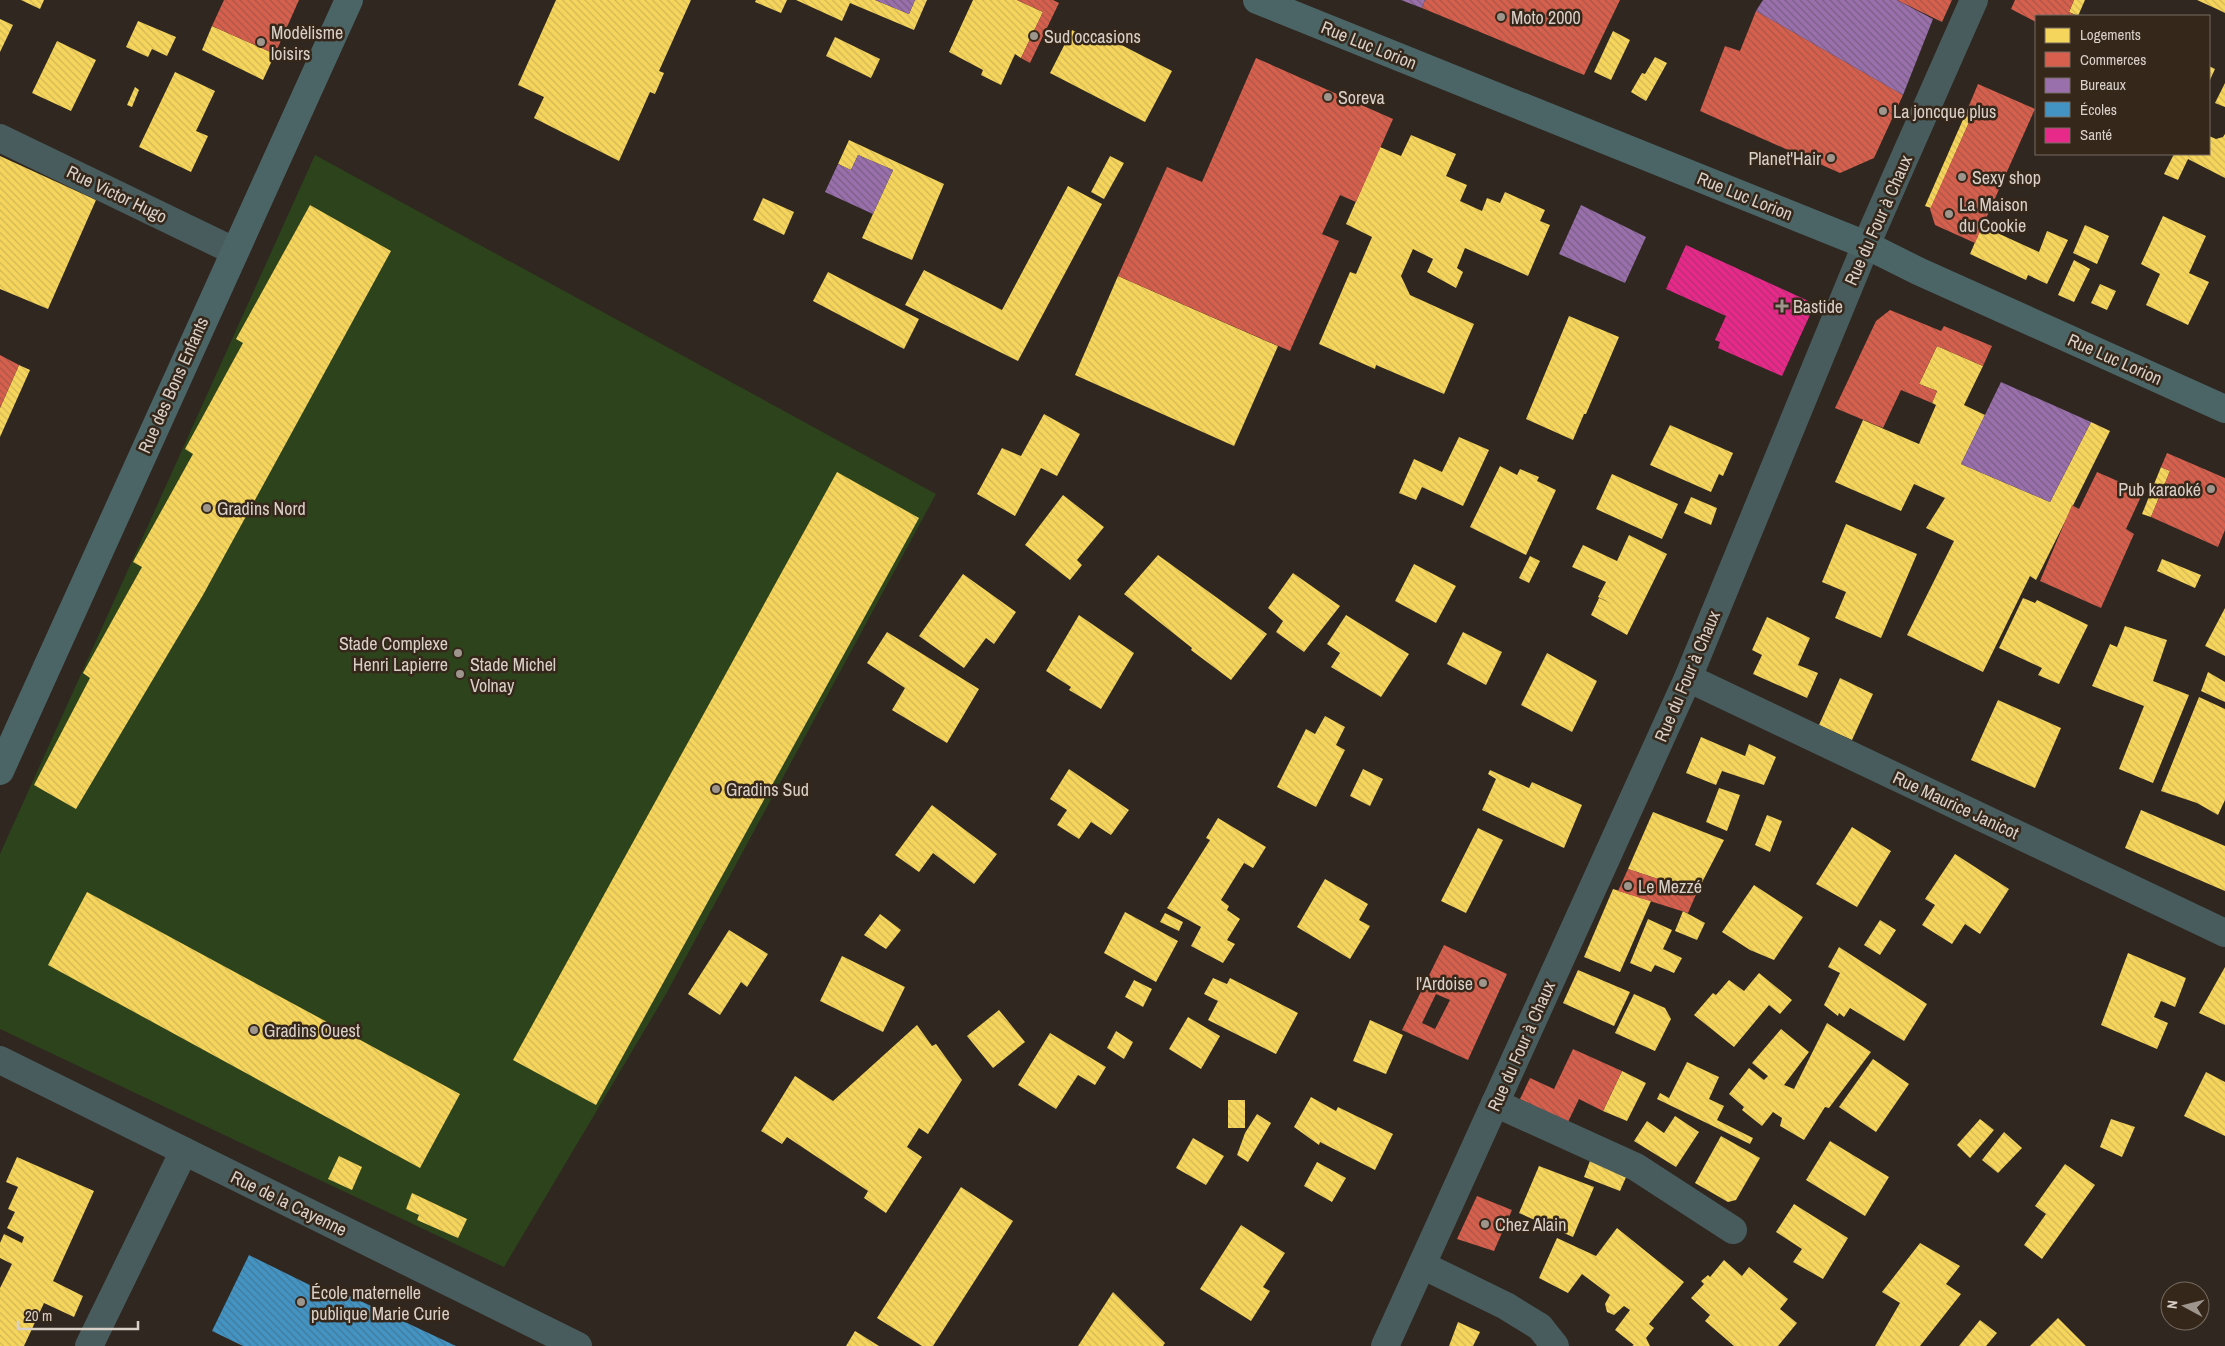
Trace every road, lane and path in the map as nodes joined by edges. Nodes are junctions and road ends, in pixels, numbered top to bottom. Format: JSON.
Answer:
{"nodes":[{"id":1,"x":349,"y":0,"type":"edge"},
{"id":2,"x":1257,"y":0,"type":"edge"},
{"id":3,"x":1974,"y":0,"type":"edge"},
{"id":4,"x":1287,"y":6,"type":"edge"},
{"id":5,"x":0,"y":138,"type":"edge"},
{"id":6,"x":1866,"y":245,"type":"junction"},
{"id":7,"x":234,"y":251,"type":"junction"},
{"id":8,"x":2225,"y":409,"type":"edge"},
{"id":9,"x":1688,"y":678,"type":"junction"},
{"id":10,"x":0,"y":771,"type":"edge"},
{"id":11,"x":2225,"y":932,"type":"edge"},
{"id":12,"x":0,"y":1060,"type":"edge"},
{"id":13,"x":1495,"y":1103,"type":"junction"},
{"id":14,"x":184,"y":1151,"type":"junction"},
{"id":15,"x":1733,"y":1230,"type":"dead end"},
{"id":16,"x":1422,"y":1265,"type":"junction"},
{"id":17,"x":89,"y":1346,"type":"edge"},
{"id":18,"x":578,"y":1346,"type":"edge"},
{"id":19,"x":1385,"y":1346,"type":"edge"},
{"id":20,"x":1555,"y":1346,"type":"edge"}],
"edges":[{"from":1,"to":7,"type":"street","name":"Rue des Bons Enfants"},
{"from":2,"to":4,"type":"street","name":"Rue Luc Lorion"},
{"from":3,"to":6,"type":"street","name":"Rue du Four à Chaux"},
{"from":4,"to":6,"type":"street","name":"Rue Luc Lorion"},
{"from":5,"to":7,"type":"street","name":"Rue Victor Hugo"},
{"from":6,"to":8,"type":"street","name":"Rue Luc Lorion"},
{"from":6,"to":9,"type":"street","name":"Rue du Four à Chaux"},
{"from":7,"to":10,"type":"street","name":"Rue des Bons Enfants"},
{"from":9,"to":11,"type":"street","name":"Rue Maurice Janicot"},
{"from":9,"to":13,"type":"street","name":"Rue du Four à Chaux"},
{"from":12,"to":14,"type":"street","name":"Rue de la Cayenne"},
{"from":13,"to":15,"type":"street"},
{"from":13,"to":16,"type":"street","name":"Rue du Four à Chaux"},
{"from":14,"to":17,"type":"street"},
{"from":14,"to":18,"type":"street","name":"Rue de la Cayenne"},
{"from":16,"to":19,"type":"street","name":"Rue du Four à Chaux"},
{"from":16,"to":20,"type":"street"}]}
